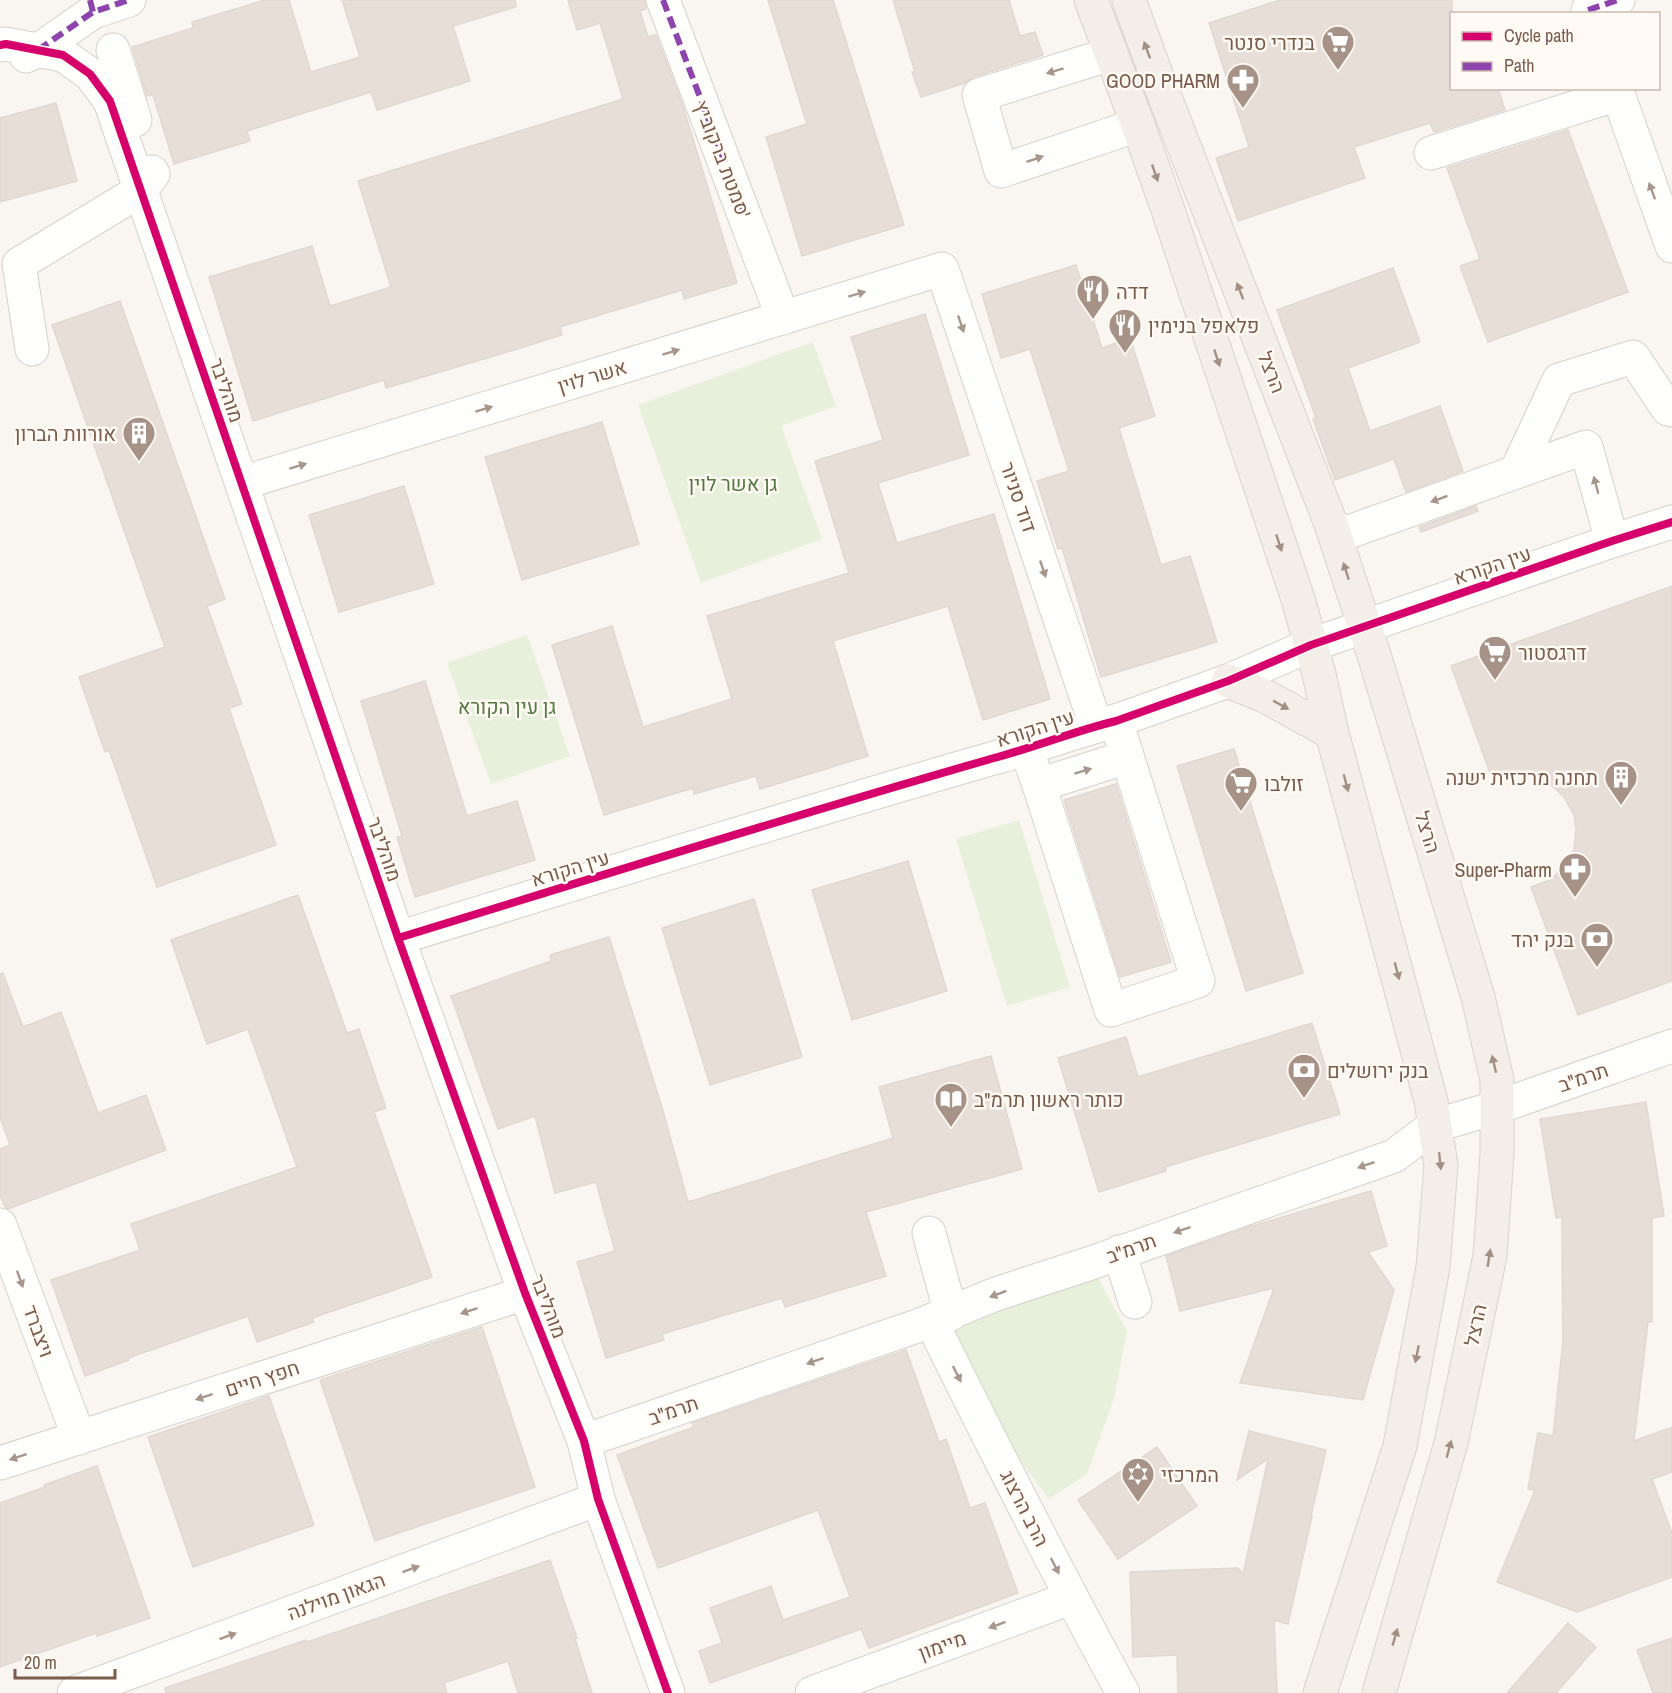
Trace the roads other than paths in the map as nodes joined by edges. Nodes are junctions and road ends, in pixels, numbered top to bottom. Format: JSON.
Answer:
{"nodes":[{"id":1,"x":129,"y":0,"type":"edge"},
{"id":2,"x":663,"y":0,"type":"edge"},
{"id":3,"x":1091,"y":0,"type":"edge"},
{"id":4,"x":1129,"y":0,"type":"edge"},
{"id":5,"x":91,"y":6,"type":"edge"},
{"id":6,"x":0,"y":45,"type":"edge"},
{"id":7,"x":113,"y":50,"type":"dead end"},
{"id":8,"x":37,"y":51,"type":"junction"},
{"id":9,"x":1111,"y":54,"type":"junction"},
{"id":10,"x":0,"y":67,"type":"edge"},
{"id":11,"x":1617,"y":91,"type":"edge"},
{"id":12,"x":1138,"y":125,"type":"junction"},
{"id":13,"x":1431,"y":153,"type":"dead end"},
{"id":14,"x":141,"y":190,"type":"junction"},
{"id":15,"x":1672,"y":246,"type":"edge"},
{"id":16,"x":942,"y":269,"type":"joint"},
{"id":17,"x":783,"y":318,"type":"junction"},
{"id":18,"x":32,"y":349,"type":"dead end"},
{"id":19,"x":1672,"y":410,"type":"edge"},
{"id":20,"x":1516,"y":472,"type":"junction"},
{"id":21,"x":242,"y":483,"type":"junction"},
{"id":22,"x":1672,"y":522,"type":"edge"},
{"id":23,"x":1330,"y":524,"type":"junction"},
{"id":24,"x":1612,"y":541,"type":"junction"},
{"id":25,"x":1365,"y":627,"type":"junction"},
{"id":26,"x":1311,"y":645,"type":"junction"},
{"id":27,"x":1228,"y":681,"type":"junction"},
{"id":28,"x":1106,"y":723,"type":"junction"},
{"id":29,"x":1332,"y":733,"type":"junction"},
{"id":30,"x":1026,"y":749,"type":"junction"},
{"id":31,"x":1127,"y":757,"type":"junction"},
{"id":32,"x":1039,"y":785,"type":"junction"},
{"id":33,"x":398,"y":938,"type":"junction"},
{"id":34,"x":1672,"y":1046,"type":"edge"},
{"id":35,"x":1498,"y":1107,"type":"junction"},
{"id":36,"x":1434,"y":1126,"type":"junction"},
{"id":37,"x":0,"y":1225,"type":"edge"},
{"id":38,"x":928,"y":1233,"type":"dead end"},
{"id":39,"x":1119,"y":1252,"type":"junction"},
{"id":40,"x":525,"y":1293,"type":"junction"},
{"id":41,"x":1135,"y":1302,"type":"dead end"},
{"id":42,"x":942,"y":1317,"type":"junction"},
{"id":43,"x":78,"y":1438,"type":"junction"},
{"id":44,"x":584,"y":1441,"type":"junction"},
{"id":45,"x":0,"y":1463,"type":"edge"},
{"id":46,"x":598,"y":1499,"type":"junction"},
{"id":47,"x":1071,"y":1598,"type":"junction"},
{"id":48,"x":74,"y":1693,"type":"edge"},
{"id":49,"x":668,"y":1693,"type":"edge"},
{"id":50,"x":812,"y":1693,"type":"edge"},
{"id":51,"x":1123,"y":1693,"type":"edge"},
{"id":52,"x":1320,"y":1693,"type":"edge"},
{"id":53,"x":1379,"y":1693,"type":"edge"}],
"edges":[{"from":1,"to":5,"type":"street"},
{"from":2,"to":17,"type":"street","name":"סמטת ברקוביץ'"},
{"from":3,"to":9,"type":"main road"},
{"from":23,"to":4,"type":"main road","name":"הרצל","one_way":true},
{"from":5,"to":8,"type":"street"},
{"from":6,"to":8,"type":"street","name":"מוהליבר"},
{"from":7,"to":14,"type":"street"},
{"from":8,"to":10,"type":"street"},
{"from":8,"to":14,"type":"street","name":"מוהליבר"},
{"from":9,"to":12,"type":"main road"},
{"from":9,"to":12,"type":"street","one_way":true},
{"from":11,"to":13,"type":"street"},
{"from":15,"to":11,"type":"street","one_way":true},
{"from":12,"to":26,"type":"main road","one_way":true},
{"from":14,"to":18,"type":"street"},
{"from":14,"to":21,"type":"street","name":"מוהליבר"},
{"from":17,"to":16,"type":"street","name":"אשר לוין","one_way":true},
{"from":16,"to":28,"type":"street","name":"דוד סניור","one_way":true},
{"from":21,"to":17,"type":"street","name":"אשר לוין","one_way":true},
{"from":19,"to":20,"type":"street"},
{"from":20,"to":23,"type":"street","one_way":true},
{"from":24,"to":20,"type":"street","one_way":true},
{"from":21,"to":33,"type":"street","name":"מוהליבר"},
{"from":22,"to":24,"type":"street","name":"עין הקורא"},
{"from":25,"to":23,"type":"main road","name":"הרצל","one_way":true},
{"from":24,"to":25,"type":"street","name":"עין הקורא"},
{"from":25,"to":26,"type":"street","name":"עין הקורא"},
{"from":35,"to":25,"type":"main road","name":"הרצל","one_way":true},
{"from":26,"to":27,"type":"street","name":"עין הקורא"},
{"from":26,"to":29,"type":"main road"},
{"from":27,"to":28,"type":"street","name":"עין הקורא"},
{"from":27,"to":29,"type":"main road","one_way":true},
{"from":28,"to":30,"type":"street","name":"עין הקורא"},
{"from":28,"to":31,"type":"street","name":"דוד סניור"},
{"from":29,"to":36,"type":"main road","one_way":true},
{"from":30,"to":32,"type":"street"},
{"from":30,"to":33,"type":"street","name":"עין הקורא"},
{"from":32,"to":31,"type":"street","one_way":true},
{"from":31,"to":32,"type":"street","name":"דוד סניור"},
{"from":33,"to":40,"type":"street","name":"מוהליבר"},
{"from":34,"to":35,"type":"street","name":"תרמ\"ב"},
{"from":35,"to":36,"type":"street","name":"תרמ\"ב"},
{"from":53,"to":35,"type":"main road","name":"הרצל","one_way":true},
{"from":36,"to":39,"type":"street","name":"תרמ\"ב","one_way":true},
{"from":36,"to":52,"type":"main road","one_way":true},
{"from":37,"to":43,"type":"street","name":"ויצברד","one_way":true},
{"from":38,"to":42,"type":"street","name":"הרב הרצוג"},
{"from":39,"to":41,"type":"street"},
{"from":39,"to":42,"type":"street","name":"תרמ\"ב","one_way":true},
{"from":40,"to":43,"type":"street","name":"חפץ חיים","one_way":true},
{"from":40,"to":44,"type":"street","name":"מוהליבר"},
{"from":42,"to":44,"type":"street","name":"תרמ\"ב","one_way":true},
{"from":42,"to":47,"type":"street","name":"הרב הרצוג","one_way":true},
{"from":43,"to":45,"type":"street","name":"חפץ חיים","one_way":true},
{"from":44,"to":46,"type":"street","name":"מוהליבר"},
{"from":48,"to":46,"type":"street","name":"הגאון מוילנה","one_way":true},
{"from":46,"to":49,"type":"street","name":"מוהליבר"},
{"from":47,"to":50,"type":"street","name":"מיימון","one_way":true},
{"from":47,"to":51,"type":"street","name":"הרב הרצוג"}]}
